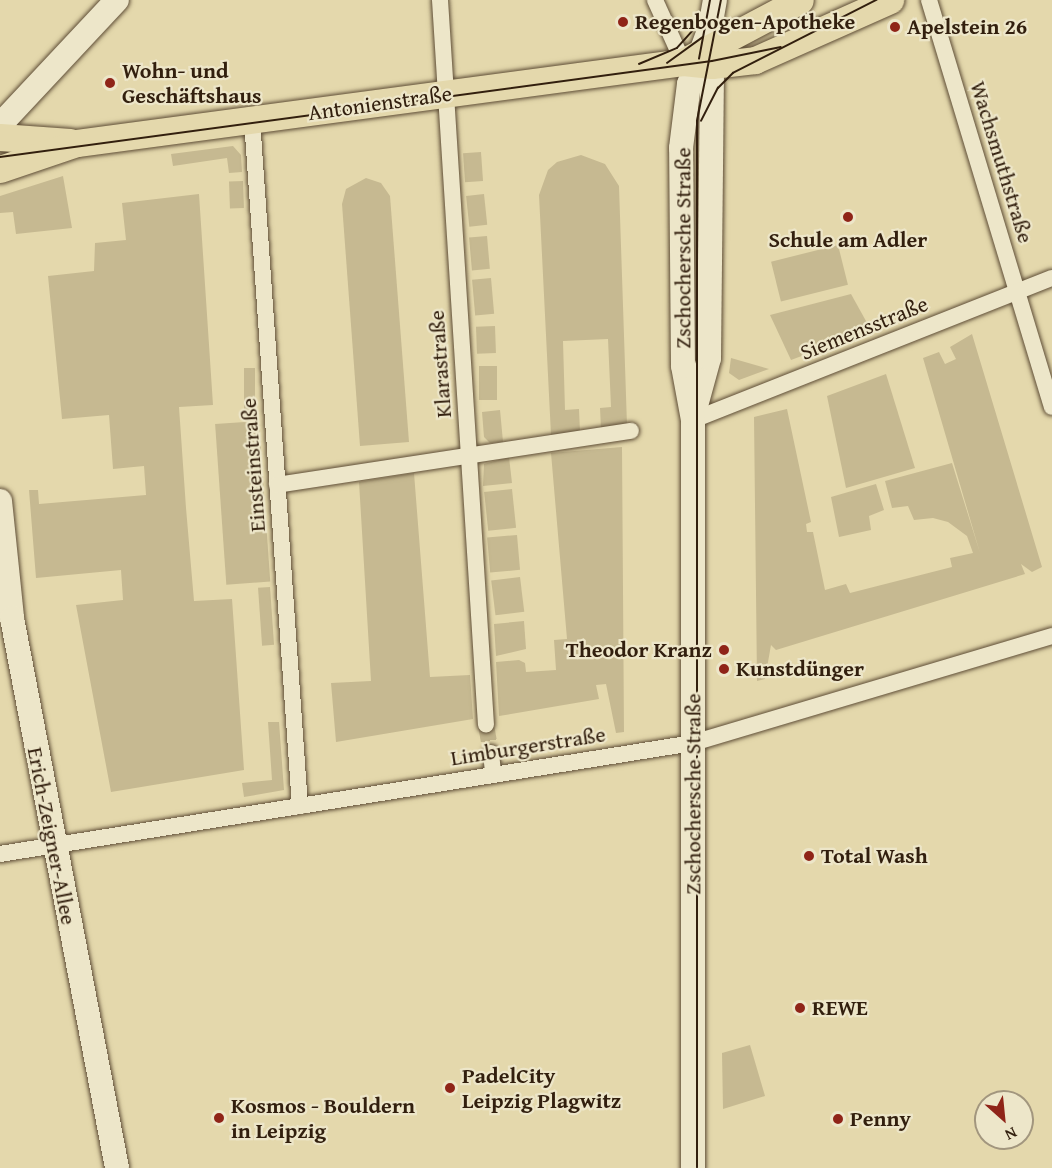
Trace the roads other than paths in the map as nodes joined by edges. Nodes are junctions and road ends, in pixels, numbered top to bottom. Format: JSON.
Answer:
{"nodes":[{"id":1,"x":117,"y":0,"type":"edge"},
{"id":2,"x":440,"y":0,"type":"edge"},
{"id":3,"x":655,"y":0,"type":"edge"},
{"id":4,"x":715,"y":0,"type":"edge"},
{"id":5,"x":794,"y":0,"type":"edge"},
{"id":6,"x":890,"y":0,"type":"edge"},
{"id":7,"x":929,"y":0,"type":"edge"},
{"id":8,"x":701,"y":56,"type":"junction"},
{"id":9,"x":445,"y":94,"type":"junction"},
{"id":10,"x":252,"y":120,"type":"junction"},
{"id":11,"x":0,"y":125,"type":"edge"},
{"id":12,"x":0,"y":137,"type":"edge"},
{"id":13,"x":77,"y":143,"type":"junction"},
{"id":14,"x":0,"y":169,"type":"edge"},
{"id":15,"x":1052,"y":278,"type":"edge"},
{"id":16,"x":1018,"y":291,"type":"junction"},
{"id":17,"x":1052,"y":407,"type":"edge"},
{"id":18,"x":693,"y":420,"type":"junction"},
{"id":19,"x":632,"y":431,"type":"dead end"},
{"id":20,"x":469,"y":454,"type":"junction"},
{"id":21,"x":277,"y":486,"type":"junction"},
{"id":22,"x":0,"y":501,"type":"edge"},
{"id":23,"x":1052,"y":636,"type":"edge"},
{"id":24,"x":486,"y":725,"type":"tunnel mouth"},
{"id":25,"x":693,"y":743,"type":"junction"},
{"id":26,"x":491,"y":753,"type":"tunnel mouth"},
{"id":27,"x":493,"y":773,"type":"junction"},
{"id":28,"x":300,"y":806,"type":"junction"},
{"id":29,"x":53,"y":846,"type":"junction"},
{"id":30,"x":0,"y":854,"type":"edge"},
{"id":31,"x":117,"y":1168,"type":"edge"},
{"id":32,"x":693,"y":1168,"type":"edge"}],
"edges":[{"from":1,"to":11,"type":"main road"},
{"from":2,"to":9,"type":"street","name":"Klarastraße"},
{"from":3,"to":8,"type":"street"},
{"from":4,"to":8,"type":"main road"},
{"from":5,"to":8,"type":"main road","name":"Antonienstraße"},
{"from":6,"to":8,"type":"main road","name":"Antonienstraße"},
{"from":7,"to":16,"type":"street","name":"Wachsmuthstraße"},
{"from":8,"to":9,"type":"main road","name":"Antonienstraße"},
{"from":8,"to":18,"type":"main road","name":"Zschochersche Straße"},
{"from":8,"to":18,"type":"main road","name":"Zschochersche Straße"},
{"from":9,"to":10,"type":"main road","name":"Antonienstraße"},
{"from":9,"to":20,"type":"street","name":"Klarastraße"},
{"from":10,"to":13,"type":"main road","name":"Antonienstraße"},
{"from":10,"to":21,"type":"street","name":"Einsteinstraße"},
{"from":12,"to":13,"type":"main road","name":"Antonienstraße"},
{"from":13,"to":14,"type":"main road","name":"Antonienstraße"},
{"from":15,"to":16,"type":"street","name":"Siemensstraße"},
{"from":16,"to":17,"type":"street","name":"Wachsmuthstraße"},
{"from":16,"to":18,"type":"street","name":"Siemensstraße"},
{"from":18,"to":25,"type":"main road","name":"Zschochersche Straße"},
{"from":19,"to":20,"type":"street"},
{"from":20,"to":21,"type":"street"},
{"from":20,"to":24,"type":"street","name":"Klarastraße"},
{"from":21,"to":28,"type":"street","name":"Einsteinstraße"},
{"from":22,"to":29,"type":"main road","name":"Erich-Zeigner-Allee"},
{"from":23,"to":25,"type":"street","name":"Limburgerstraße"},
{"from":25,"to":27,"type":"street","name":"Limburgerstraße"},
{"from":25,"to":32,"type":"main road","name":"Zschochersche Straße"},
{"from":26,"to":27,"type":"street"},
{"from":27,"to":28,"type":"street","name":"Limburgerstraße"},
{"from":28,"to":29,"type":"street","name":"Limburgerstraße"},
{"from":29,"to":30,"type":"street","name":"Limburgerstraße"},
{"from":29,"to":31,"type":"main road","name":"Erich-Zeigner-Allee"}]}
